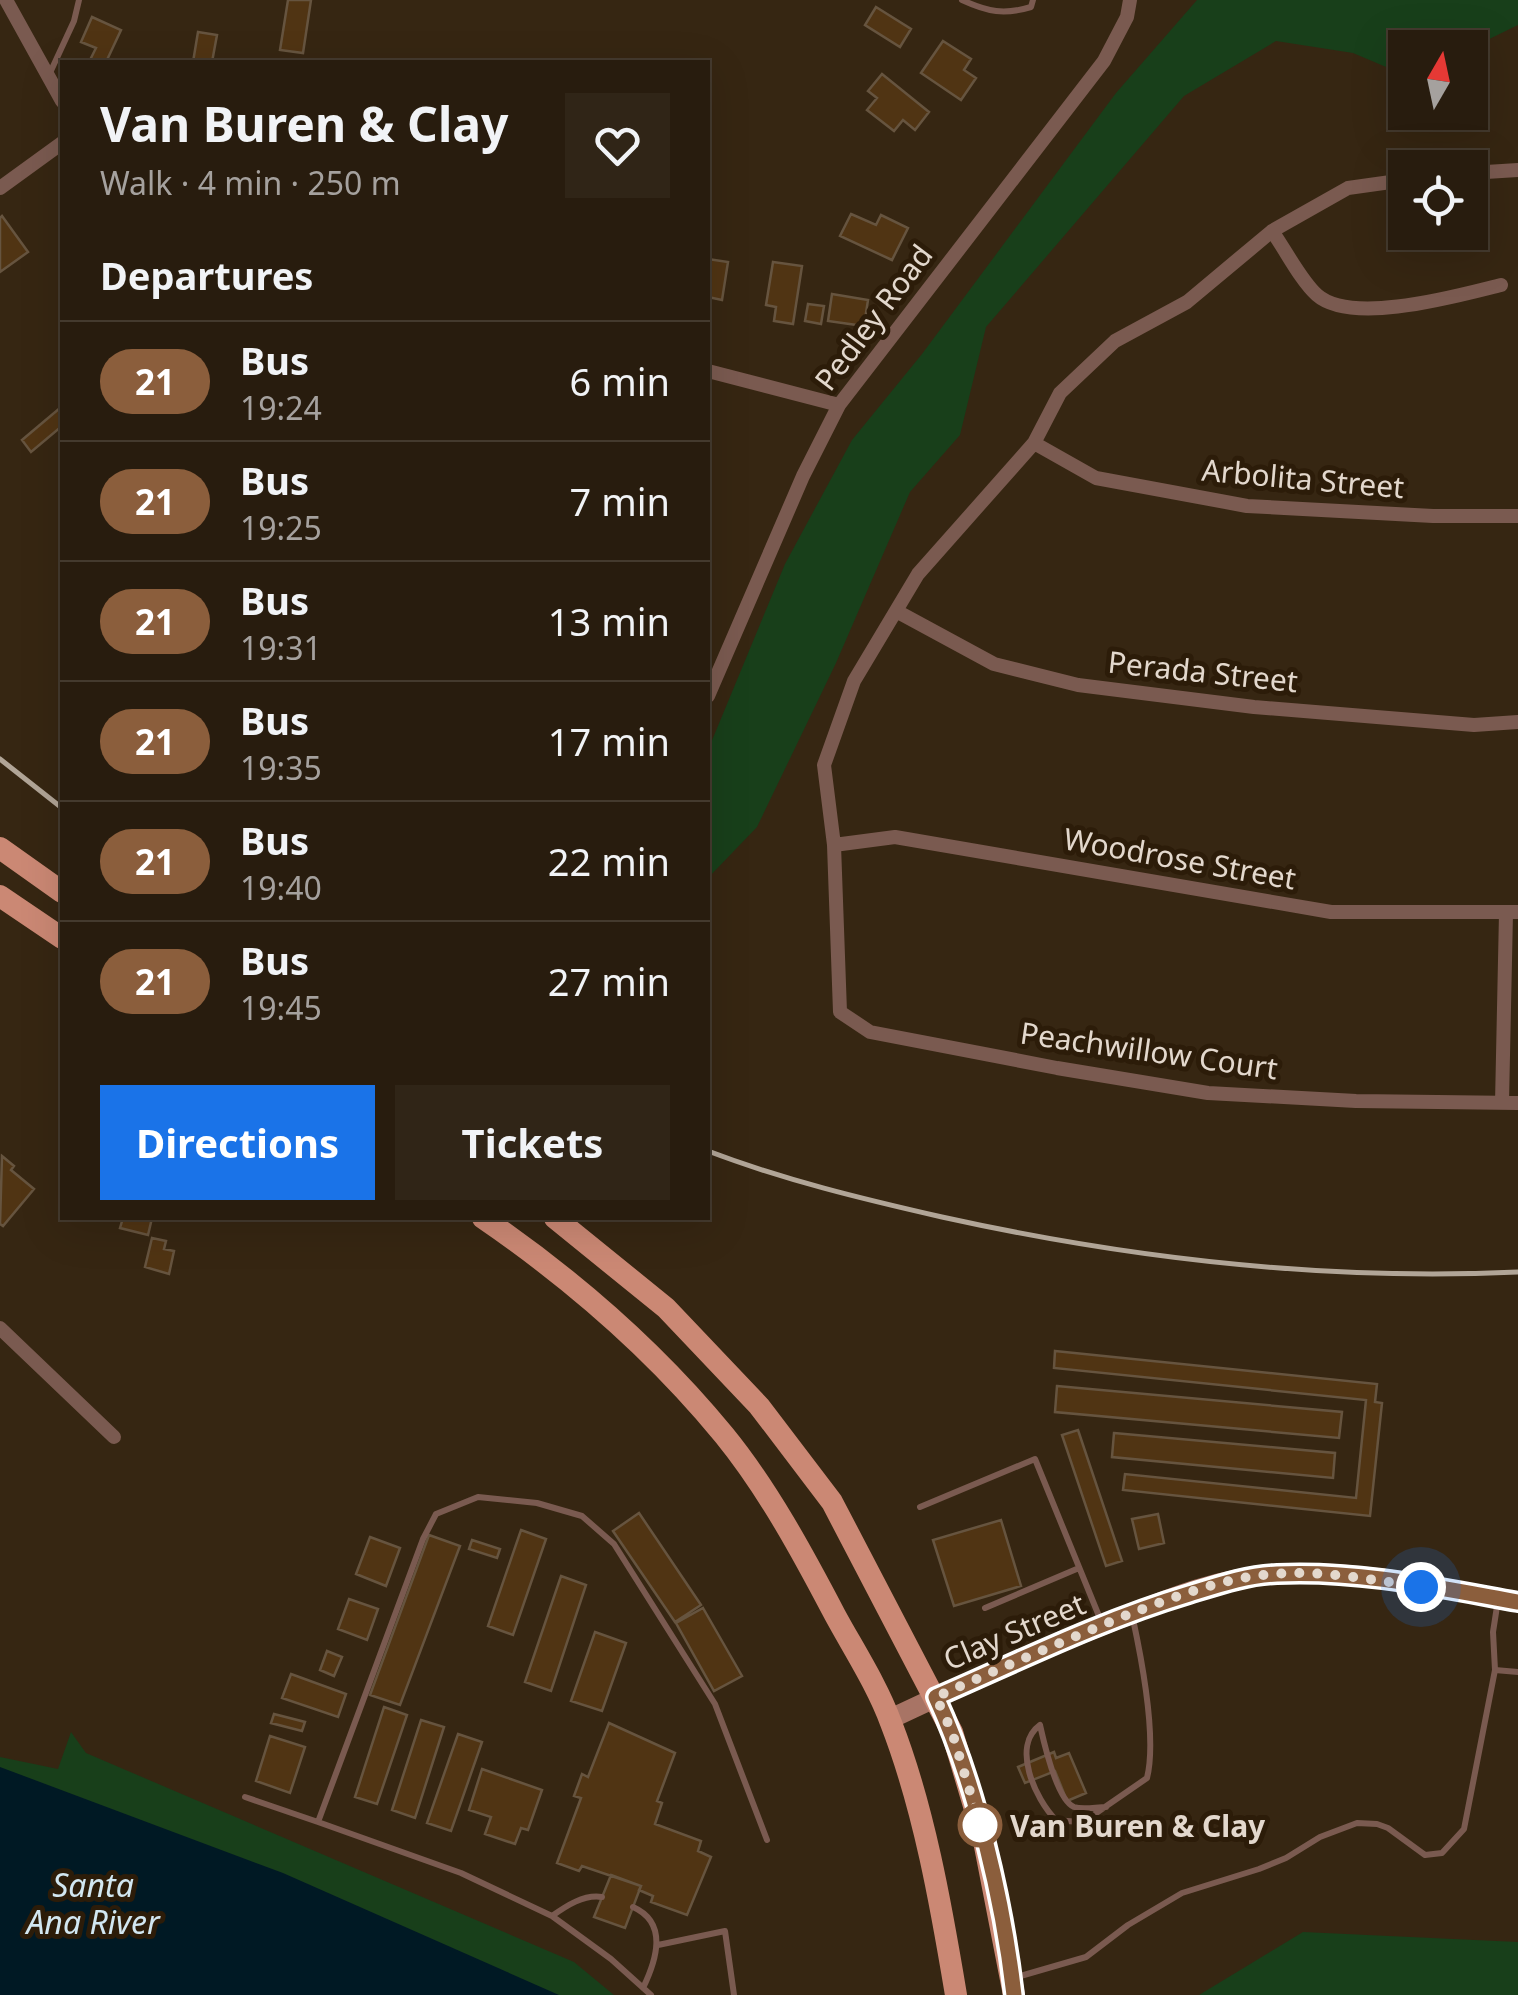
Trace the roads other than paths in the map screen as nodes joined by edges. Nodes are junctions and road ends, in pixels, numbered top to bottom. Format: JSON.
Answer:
{"nodes":[{"id":1,"x":6,"y":0,"type":"edge"},
{"id":2,"x":80,"y":0,"type":"edge"},
{"id":3,"x":962,"y":0,"type":"edge"},
{"id":4,"x":1034,"y":0,"type":"edge"},
{"id":5,"x":1130,"y":0,"type":"edge"},
{"id":6,"x":48,"y":76,"type":"junction"},
{"id":7,"x":60,"y":97,"type":"edge"},
{"id":8,"x":60,"y":143,"type":"edge"},
{"id":9,"x":1518,"y":170,"type":"edge"},
{"id":10,"x":1488,"y":172,"type":"edge"},
{"id":11,"x":1388,"y":182,"type":"edge"},
{"id":12,"x":0,"y":188,"type":"edge"},
{"id":13,"x":1272,"y":231,"type":"junction"},
{"id":14,"x":1501,"y":285,"type":"dead end"},
{"id":15,"x":710,"y":372,"type":"edge"},
{"id":16,"x":839,"y":405,"type":"junction"},
{"id":17,"x":1034,"y":442,"type":"junction"},
{"id":18,"x":1518,"y":516,"type":"edge"},
{"id":19,"x":898,"y":612,"type":"junction"},
{"id":20,"x":710,"y":691,"type":"edge"},
{"id":21,"x":1518,"y":722,"type":"edge"},
{"id":22,"x":834,"y":845,"type":"junction"},
{"id":23,"x":0,"y":848,"type":"edge"},
{"id":24,"x":60,"y":891,"type":"edge"},
{"id":25,"x":0,"y":896,"type":"edge"},
{"id":26,"x":1512,"y":913,"type":"edge"},
{"id":27,"x":60,"y":937,"type":"edge"},
{"id":28,"x":1518,"y":1103,"type":"edge"},
{"id":29,"x":1502,"y":1104,"type":"junction"},
{"id":30,"x":486,"y":1220,"type":"edge"},
{"id":31,"x":557,"y":1220,"type":"edge"},
{"id":32,"x":0,"y":1328,"type":"edge"},
{"id":33,"x":114,"y":1437,"type":"dead end"},
{"id":34,"x":920,"y":1507,"type":"dead end"},
{"id":35,"x":1080,"y":1568,"type":"junction"},
{"id":36,"x":1508,"y":1600,"type":"edge"},
{"id":37,"x":986,"y":1608,"type":"dead end"},
{"id":38,"x":1131,"y":1614,"type":"junction"},
{"id":39,"x":1103,"y":1625,"type":"junction"},
{"id":40,"x":1494,"y":1670,"type":"junction"},
{"id":41,"x":1518,"y":1672,"type":"edge"},
{"id":42,"x":936,"y":1697,"type":"junction"},
{"id":43,"x":890,"y":1718,"type":"junction"},
{"id":44,"x":246,"y":1797,"type":"dead end"},
{"id":45,"x":1107,"y":1806,"type":"junction"},
{"id":46,"x":318,"y":1822,"type":"junction"},
{"id":47,"x":767,"y":1840,"type":"dead end"},
{"id":48,"x":602,"y":1897,"type":"dead end"},
{"id":49,"x":633,"y":1907,"type":"dead end"},
{"id":50,"x":552,"y":1916,"type":"junction"},
{"id":51,"x":658,"y":1945,"type":"junction"},
{"id":52,"x":1013,"y":1986,"type":"edge"},
{"id":53,"x":643,"y":1988,"type":"junction"},
{"id":54,"x":651,"y":1995,"type":"edge"},
{"id":55,"x":734,"y":1995,"type":"edge"},
{"id":56,"x":956,"y":1995,"type":"edge"}],
"edges":[{"from":1,"to":6,"type":"street"},
{"from":2,"to":6,"type":"lane"},
{"from":3,"to":4,"type":"lane"},
{"from":5,"to":16,"type":"street","name":"Pedley Road"},
{"from":6,"to":7,"type":"street"},
{"from":8,"to":12,"type":"street"},
{"from":9,"to":10,"type":"street"},
{"from":11,"to":13,"type":"street"},
{"from":13,"to":14,"type":"street"},
{"from":13,"to":17,"type":"street"},
{"from":15,"to":16,"type":"street"},
{"from":16,"to":20,"type":"street","name":"Pedley Road"},
{"from":17,"to":18,"type":"street","name":"Arbolita Street"},
{"from":17,"to":19,"type":"street"},
{"from":19,"to":21,"type":"street","name":"Perada Street"},
{"from":19,"to":22,"type":"street"},
{"from":22,"to":26,"type":"street","name":"Woodrose Street"},
{"from":22,"to":29,"type":"street","name":"Peachwillow Court"},
{"from":23,"to":24,"type":"main road"},
{"from":25,"to":27,"type":"main road"},
{"from":26,"to":29,"type":"street"},
{"from":28,"to":29,"type":"street","name":"Peachwillow Court"},
{"from":30,"to":43,"type":"main road"},
{"from":31,"to":42,"type":"main road"},
{"from":32,"to":33,"type":"street"},
{"from":34,"to":35,"type":"lane"},
{"from":35,"to":37,"type":"lane"},
{"from":35,"to":39,"type":"lane"},
{"from":36,"to":38,"type":"main road","name":"Clay Street"},
{"from":36,"to":40,"type":"lane"},
{"from":38,"to":39,"type":"main road","name":"Clay Street"},
{"from":38,"to":45,"type":"lane"},
{"from":39,"to":42,"type":"main road","name":"Clay Street"},
{"from":40,"to":41,"type":"lane"},
{"from":40,"to":52,"type":"lane"},
{"from":42,"to":43,"type":"main road","name":"Clay Street"},
{"from":42,"to":52,"type":"main road"},
{"from":43,"to":56,"type":"main road"},
{"from":44,"to":46,"type":"lane"},
{"from":45,"to":45,"type":"lane"},
{"from":46,"to":47,"type":"lane"},
{"from":46,"to":50,"type":"lane"},
{"from":48,"to":50,"type":"lane"},
{"from":49,"to":51,"type":"lane"},
{"from":50,"to":53,"type":"lane"},
{"from":51,"to":53,"type":"lane"},
{"from":51,"to":55,"type":"lane"},
{"from":53,"to":54,"type":"lane"}]}
